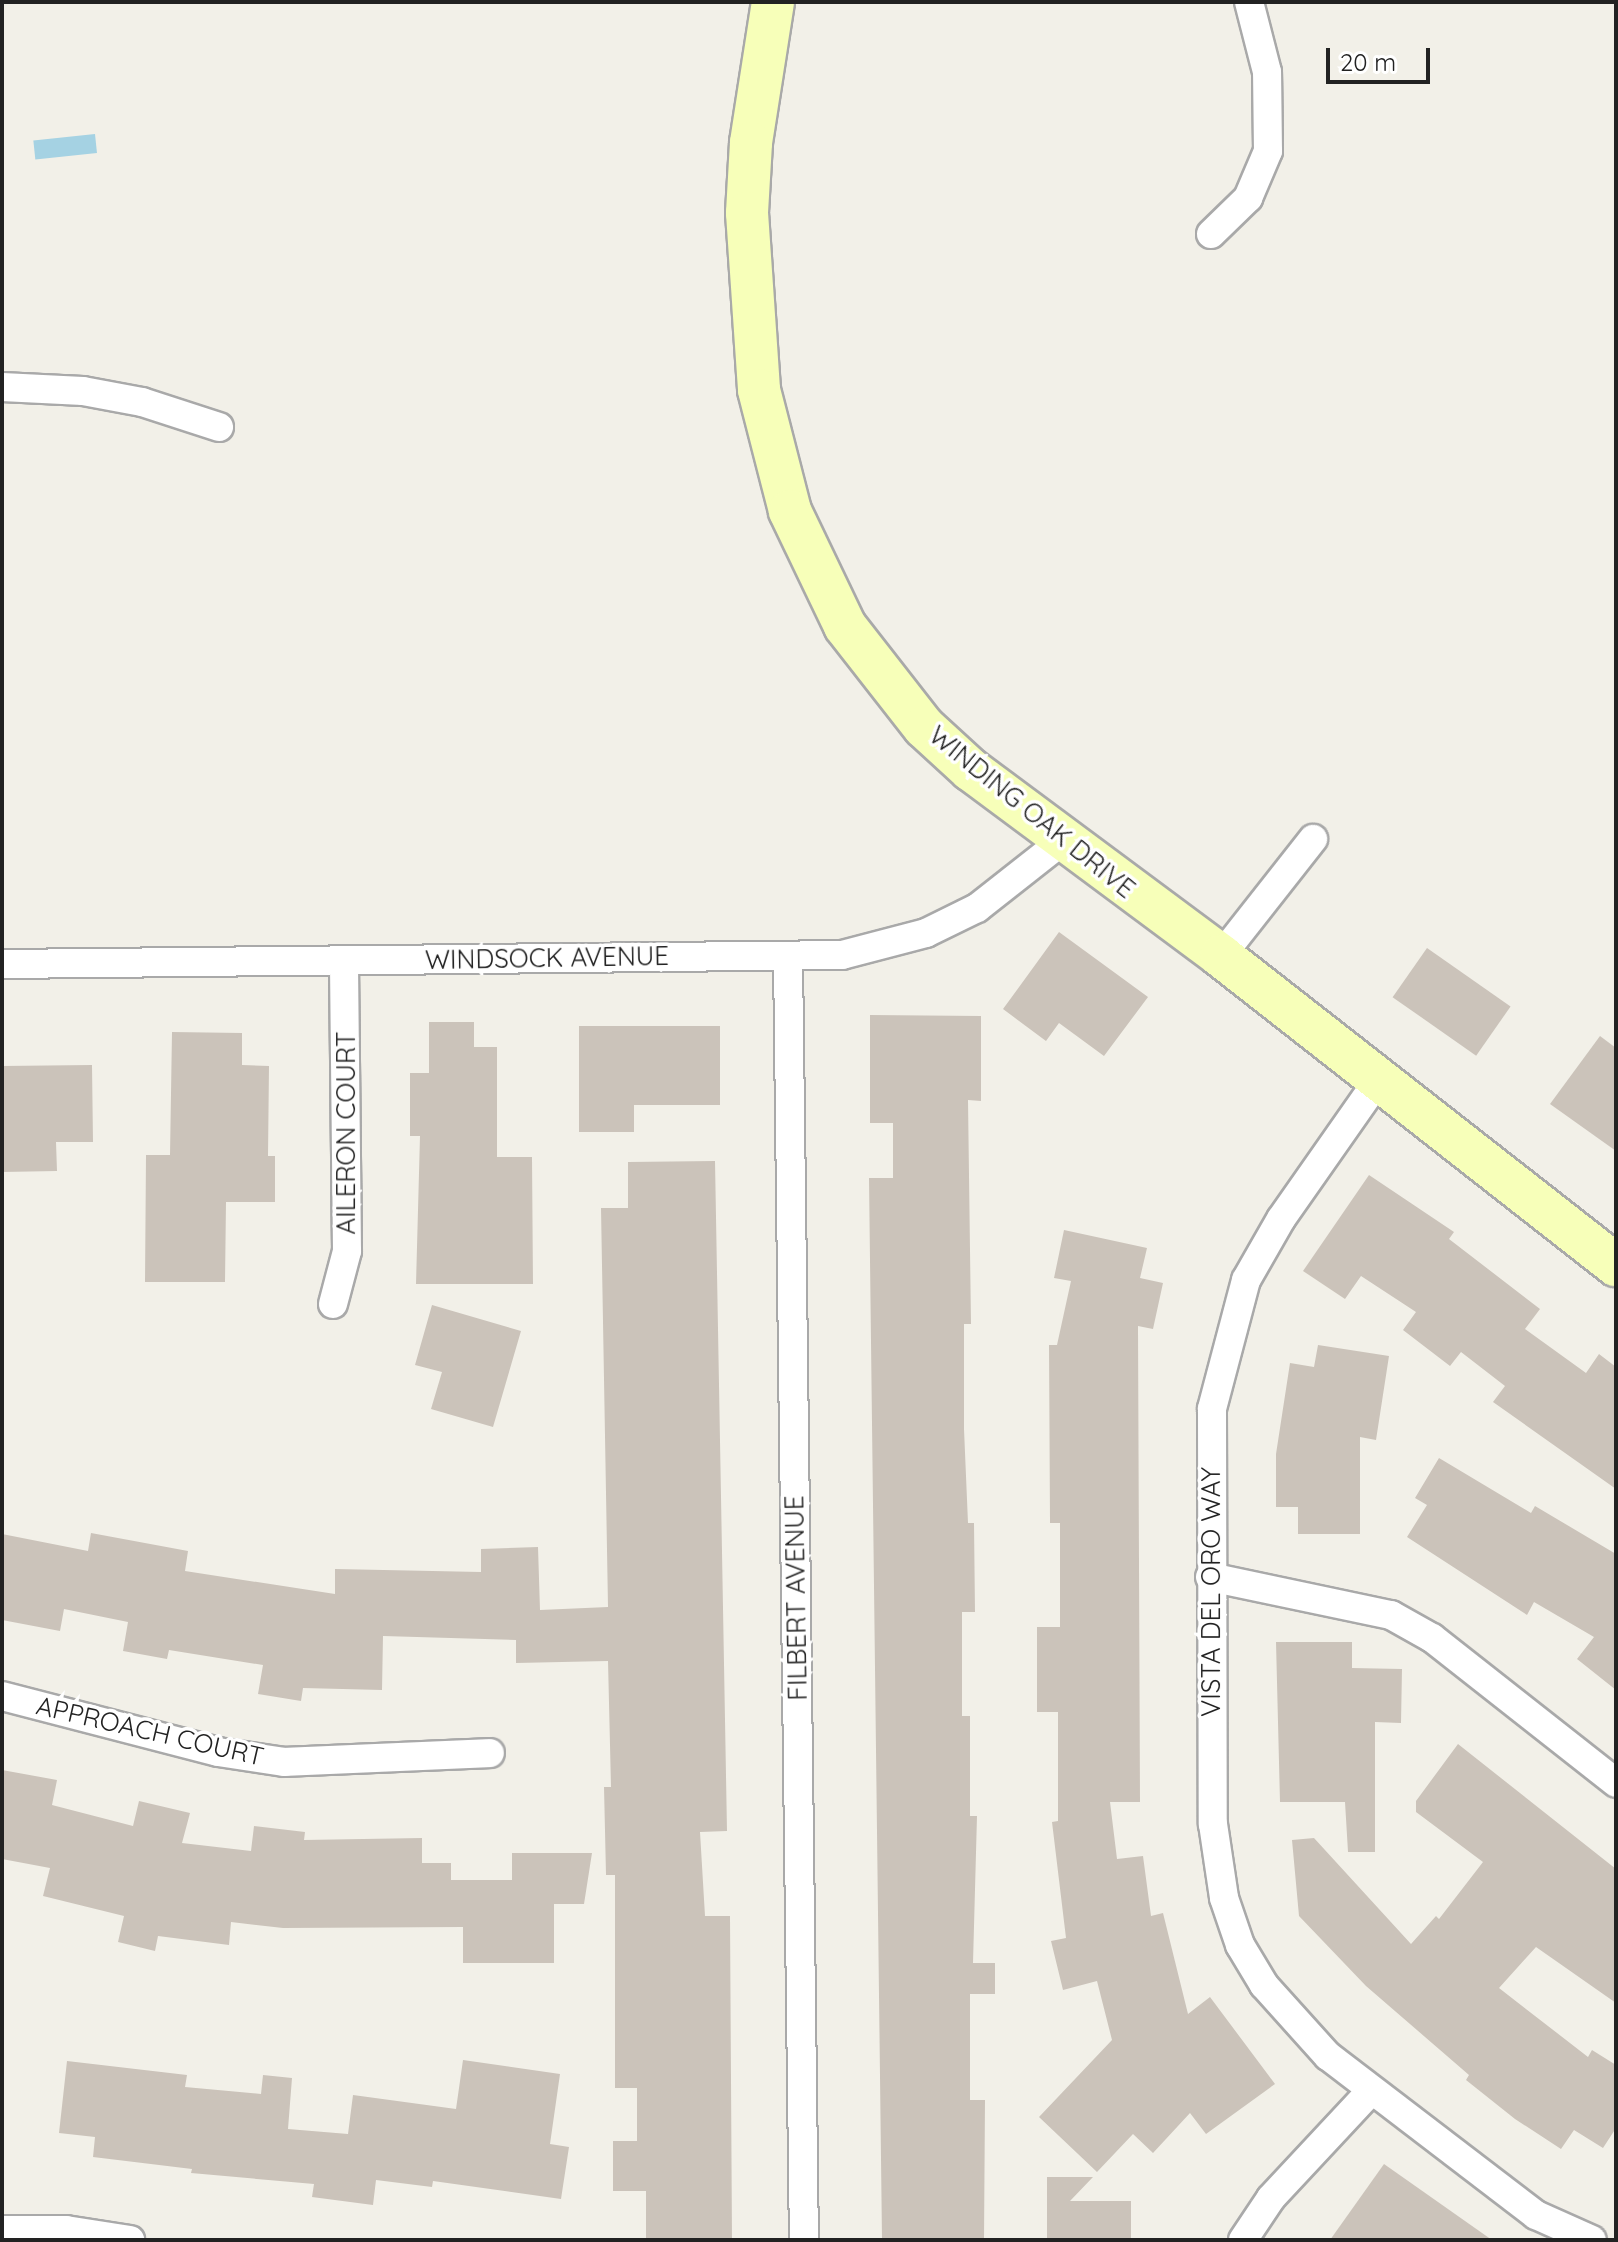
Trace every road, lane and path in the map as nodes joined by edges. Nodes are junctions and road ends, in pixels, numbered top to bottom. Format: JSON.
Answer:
{"nodes":[{"id":1,"x":773,"y":2,"type":"edge"},
{"id":2,"x":1249,"y":2,"type":"edge"},
{"id":3,"x":1211,"y":234,"type":"dead end"},
{"id":4,"x":2,"y":387,"type":"edge"},
{"id":5,"x":219,"y":427,"type":"dead end"},
{"id":6,"x":1313,"y":839,"type":"dead end"},
{"id":7,"x":1061,"y":842,"type":"junction"},
{"id":8,"x":788,"y":956,"type":"junction"},
{"id":9,"x":1221,"y":956,"type":"junction"},
{"id":10,"x":344,"y":961,"type":"junction"},
{"id":11,"x":2,"y":964,"type":"edge"},
{"id":12,"x":1377,"y":1082,"type":"junction"},
{"id":13,"x":1616,"y":1265,"type":"edge"},
{"id":14,"x":333,"y":1304,"type":"dead end"},
{"id":15,"x":1210,"y":1577,"type":"junction"},
{"id":16,"x":2,"y":1696,"type":"edge"},
{"id":17,"x":490,"y":1753,"type":"dead end"},
{"id":18,"x":1616,"y":1783,"type":"edge"},
{"id":19,"x":1370,"y":2092,"type":"junction"},
{"id":20,"x":2,"y":2230,"type":"edge"},
{"id":21,"x":130,"y":2240,"type":"edge"},
{"id":22,"x":804,"y":2240,"type":"edge"},
{"id":23,"x":1243,"y":2240,"type":"edge"},
{"id":24,"x":1592,"y":2240,"type":"edge"}],
"edges":[{"from":1,"to":7,"type":"street","name":"WINDING OAK DRIVE"},
{"from":2,"to":3,"type":"street"},
{"from":4,"to":5,"type":"street"},
{"from":6,"to":9,"type":"street"},
{"from":7,"to":8,"type":"street","name":"WINDSOCK AVENUE"},
{"from":7,"to":9,"type":"street","name":"WINDING OAK DRIVE"},
{"from":8,"to":10,"type":"street","name":"WINDSOCK AVENUE"},
{"from":8,"to":22,"type":"street","name":"FILBERT AVENUE"},
{"from":9,"to":12,"type":"street","name":"WINDING OAK DRIVE"},
{"from":10,"to":11,"type":"street","name":"WINDSOCK AVENUE"},
{"from":10,"to":14,"type":"street","name":"AILERON COURT"},
{"from":12,"to":13,"type":"street","name":"WINDING OAK DRIVE"},
{"from":12,"to":15,"type":"street","name":"VISTA DEL ORO WAY"},
{"from":15,"to":18,"type":"street"},
{"from":15,"to":19,"type":"street","name":"VISTA DEL ORO WAY"},
{"from":16,"to":17,"type":"street","name":"APPROACH COURT"},
{"from":19,"to":23,"type":"street"},
{"from":19,"to":24,"type":"street","name":"VISTA DEL ORO WAY"},
{"from":20,"to":21,"type":"street"}]}
